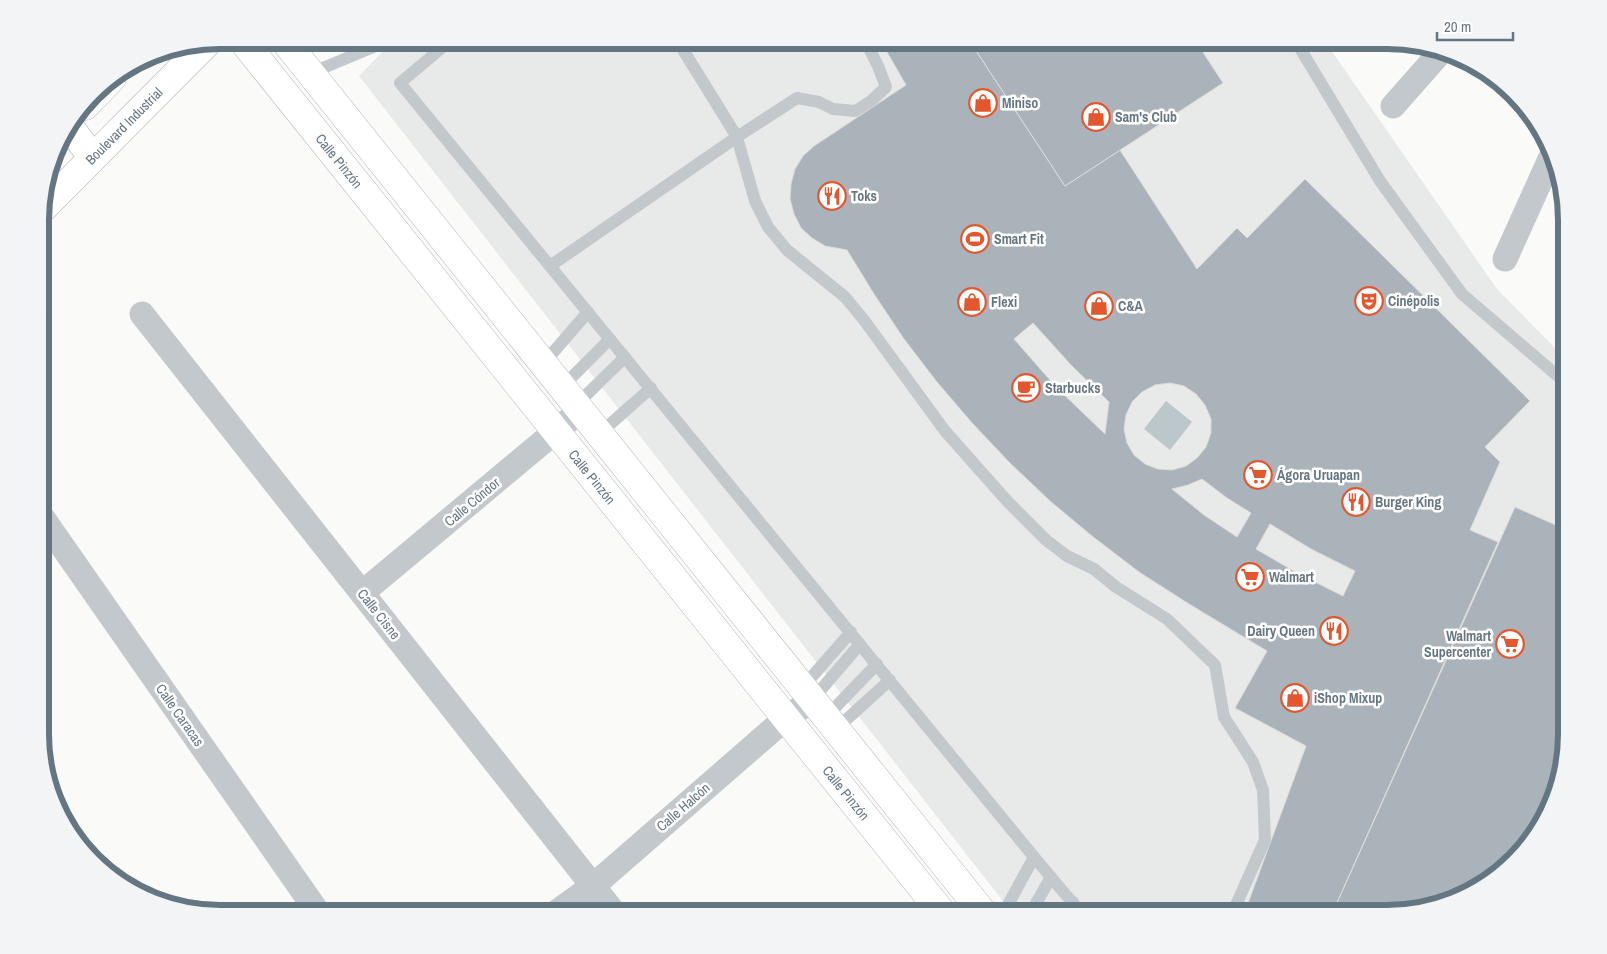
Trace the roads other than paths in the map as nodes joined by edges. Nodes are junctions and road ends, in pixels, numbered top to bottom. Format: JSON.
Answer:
{"nodes":[{"id":1,"x":249,"y":49,"type":"edge"},
{"id":2,"x":291,"y":49,"type":"edge"},
{"id":3,"x":368,"y":49,"type":"edge"},
{"id":4,"x":440,"y":49,"type":"edge"},
{"id":5,"x":682,"y":49,"type":"edge"},
{"id":6,"x":870,"y":49,"type":"edge"},
{"id":7,"x":1300,"y":49,"type":"edge"},
{"id":8,"x":200,"y":50,"type":"edge"},
{"id":9,"x":1437,"y":57,"type":"edge"},
{"id":10,"x":311,"y":73,"type":"junction"},
{"id":11,"x":1393,"y":106,"type":"dead end"},
{"id":12,"x":73,"y":132,"type":"edge"},
{"id":13,"x":737,"y":137,"type":"junction"},
{"id":14,"x":92,"y":157,"type":"junction"},
{"id":15,"x":1548,"y":163,"type":"edge"},
{"id":16,"x":50,"y":201,"type":"edge"},
{"id":17,"x":1505,"y":259,"type":"dead end"},
{"id":18,"x":550,"y":266,"type":"junction"},
{"id":19,"x":588,"y":312,"type":"junction"},
{"id":20,"x":142,"y":314,"type":"dead end"},
{"id":21,"x":610,"y":339,"type":"junction"},
{"id":22,"x":625,"y":357,"type":"junction"},
{"id":23,"x":543,"y":364,"type":"junction"},
{"id":24,"x":1558,"y":376,"type":"edge"},
{"id":25,"x":651,"y":388,"type":"junction"},
{"id":26,"x":573,"y":401,"type":"junction"},
{"id":27,"x":556,"y":432,"type":"junction"},
{"id":28,"x":600,"y":434,"type":"junction"},
{"id":29,"x":49,"y":527,"type":"edge"},
{"id":30,"x":362,"y":593,"type":"junction"},
{"id":31,"x":851,"y":632,"type":"junction"},
{"id":32,"x":860,"y":644,"type":"junction"},
{"id":33,"x":877,"y":664,"type":"junction"},
{"id":34,"x":890,"y":680,"type":"junction"},
{"id":35,"x":819,"y":708,"type":"junction"},
{"id":36,"x":786,"y":718,"type":"junction"},
{"id":37,"x":1034,"y":857,"type":"junction"},
{"id":38,"x":1051,"y":877,"type":"junction"},
{"id":39,"x":593,"y":886,"type":"junction"},
{"id":40,"x":1073,"y":902,"type":"junction"},
{"id":41,"x":313,"y":905,"type":"edge"},
{"id":42,"x":567,"y":905,"type":"edge"},
{"id":43,"x":609,"y":905,"type":"edge"},
{"id":44,"x":936,"y":905,"type":"edge"},
{"id":45,"x":977,"y":905,"type":"edge"},
{"id":46,"x":1009,"y":905,"type":"edge"},
{"id":47,"x":1035,"y":905,"type":"edge"},
{"id":48,"x":1071,"y":905,"type":"edge"},
{"id":49,"x":1075,"y":905,"type":"edge"},
{"id":50,"x":1236,"y":905,"type":"edge"}],
"edges":[{"from":1,"to":27,"type":"main road","name":"Calle Pinzón"},
{"from":2,"to":10,"type":"main road"},
{"from":3,"to":10,"type":"lane"},
{"from":4,"to":18,"type":"lane"},
{"from":5,"to":13,"type":"lane"},
{"from":6,"to":13,"type":"lane"},
{"from":7,"to":24,"type":"lane"},
{"from":8,"to":14,"type":"main road","name":"Boulevard Industrial"},
{"from":9,"to":11,"type":"street"},
{"from":10,"to":23,"type":"main road"},
{"from":12,"to":14,"type":"main road"},
{"from":13,"to":18,"type":"lane"},
{"from":13,"to":50,"type":"lane"},
{"from":14,"to":16,"type":"main road","name":"Boulevard Industrial"},
{"from":15,"to":17,"type":"street"},
{"from":18,"to":19,"type":"lane"},
{"from":19,"to":21,"type":"lane"},
{"from":19,"to":23,"type":"lane"},
{"from":20,"to":30,"type":"street","name":"Calle Cisne"},
{"from":21,"to":22,"type":"lane"},
{"from":21,"to":26,"type":"lane"},
{"from":22,"to":25,"type":"lane"},
{"from":22,"to":26,"type":"lane"},
{"from":23,"to":26,"type":"main road"},
{"from":25,"to":28,"type":"lane"},
{"from":25,"to":31,"type":"lane"},
{"from":26,"to":27,"type":"street","name":"Calle Cóndor"},
{"from":26,"to":28,"type":"main road"},
{"from":27,"to":30,"type":"street","name":"Calle Cóndor"},
{"from":27,"to":36,"type":"main road","name":"Calle Pinzón"},
{"from":28,"to":35,"type":"main road"},
{"from":29,"to":41,"type":"street","name":"Calle Caracas"},
{"from":30,"to":39,"type":"street","name":"Calle Cisne"},
{"from":31,"to":32,"type":"lane"},
{"from":31,"to":35,"type":"lane"},
{"from":32,"to":33,"type":"lane"},
{"from":32,"to":35,"type":"lane"},
{"from":33,"to":34,"type":"lane"},
{"from":33,"to":35,"type":"lane"},
{"from":34,"to":35,"type":"lane"},
{"from":34,"to":37,"type":"lane"},
{"from":35,"to":36,"type":"street","name":"Calle Halcón"},
{"from":35,"to":45,"type":"main road"},
{"from":36,"to":39,"type":"street","name":"Calle Halcón"},
{"from":36,"to":44,"type":"main road","name":"Calle Pinzón"},
{"from":37,"to":38,"type":"lane"},
{"from":37,"to":46,"type":"lane"},
{"from":38,"to":40,"type":"lane"},
{"from":38,"to":47,"type":"lane"},
{"from":39,"to":42,"type":"street","name":"Calle Halcón"},
{"from":39,"to":43,"type":"street","name":"Calle Cisne"},
{"from":40,"to":48,"type":"lane"},
{"from":40,"to":49,"type":"lane"}]}
